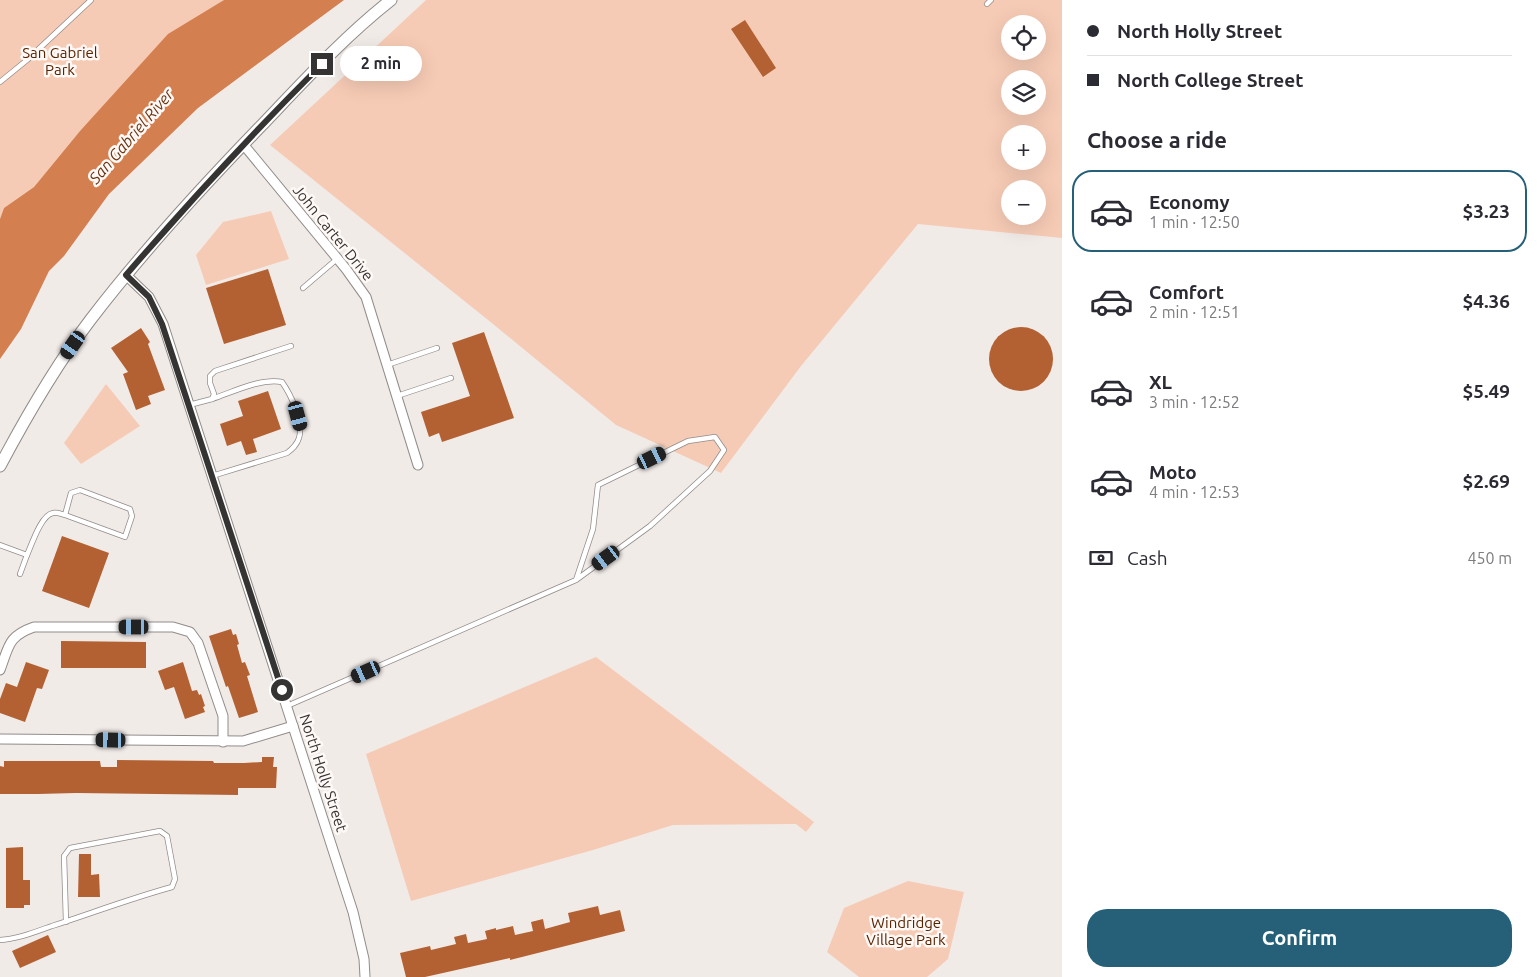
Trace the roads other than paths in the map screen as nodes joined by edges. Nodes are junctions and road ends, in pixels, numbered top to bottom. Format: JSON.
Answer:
{"nodes":[{"id":1,"x":91,"y":0,"type":"edge"},
{"id":2,"x":392,"y":0,"type":"edge"},
{"id":3,"x":991,"y":0,"type":"edge"},
{"id":4,"x":987,"y":4,"type":"dead end"},
{"id":5,"x":0,"y":82,"type":"edge"},
{"id":6,"x":243,"y":144,"type":"junction"},
{"id":7,"x":337,"y":259,"type":"junction"},
{"id":8,"x":126,"y":275,"type":"junction"},
{"id":9,"x":303,"y":288,"type":"dead end"},
{"id":10,"x":291,"y":346,"type":"dead end"},
{"id":11,"x":437,"y":348,"type":"dead end"},
{"id":12,"x":387,"y":366,"type":"junction"},
{"id":13,"x":451,"y":378,"type":"dead end"},
{"id":14,"x":397,"y":396,"type":"junction"},
{"id":15,"x":212,"y":399,"type":"junction"},
{"id":16,"x":189,"y":405,"type":"junction"},
{"id":17,"x":418,"y":464,"type":"dead end"},
{"id":18,"x":0,"y":466,"type":"edge"},
{"id":19,"x":212,"y":476,"type":"junction"},
{"id":20,"x":65,"y":515,"type":"junction"},
{"id":21,"x":0,"y":545,"type":"edge"},
{"id":22,"x":27,"y":555,"type":"junction"},
{"id":23,"x":20,"y":574,"type":"dead end"},
{"id":24,"x":576,"y":580,"type":"junction"},
{"id":25,"x":0,"y":670,"type":"edge"},
{"id":26,"x":287,"y":706,"type":"junction"},
{"id":27,"x":293,"y":726,"type":"junction"},
{"id":28,"x":0,"y":739,"type":"edge"},
{"id":29,"x":223,"y":742,"type":"junction"},
{"id":30,"x":66,"y":922,"type":"junction"},
{"id":31,"x":0,"y":940,"type":"edge"},
{"id":32,"x":366,"y":977,"type":"edge"}],
"edges":[{"from":1,"to":5,"type":"lane"},
{"from":2,"to":6,"type":"street"},
{"from":3,"to":4,"type":"lane"},
{"from":6,"to":7,"type":"street","name":"John Carter Drive"},
{"from":6,"to":8,"type":"street"},
{"from":7,"to":9,"type":"lane"},
{"from":7,"to":12,"type":"street","name":"John Carter Drive"},
{"from":8,"to":16,"type":"street","name":"North Holly Street"},
{"from":8,"to":18,"type":"street"},
{"from":10,"to":15,"type":"lane"},
{"from":11,"to":12,"type":"lane"},
{"from":12,"to":14,"type":"street","name":"John Carter Drive"},
{"from":13,"to":14,"type":"lane"},
{"from":14,"to":17,"type":"street","name":"John Carter Drive"},
{"from":15,"to":16,"type":"lane"},
{"from":15,"to":19,"type":"lane"},
{"from":16,"to":19,"type":"street","name":"North Holly Street"},
{"from":19,"to":26,"type":"street","name":"North Holly Street"},
{"from":20,"to":20,"type":"lane"},
{"from":20,"to":22,"type":"lane"},
{"from":21,"to":22,"type":"lane"},
{"from":22,"to":23,"type":"lane"},
{"from":24,"to":24,"type":"lane"},
{"from":24,"to":26,"type":"lane"},
{"from":25,"to":29,"type":"street"},
{"from":26,"to":27,"type":"street","name":"North Holly Street"},
{"from":27,"to":29,"type":"street"},
{"from":27,"to":32,"type":"street","name":"North Holly Street"},
{"from":28,"to":29,"type":"street"},
{"from":30,"to":30,"type":"lane"},
{"from":30,"to":31,"type":"lane"}]}
